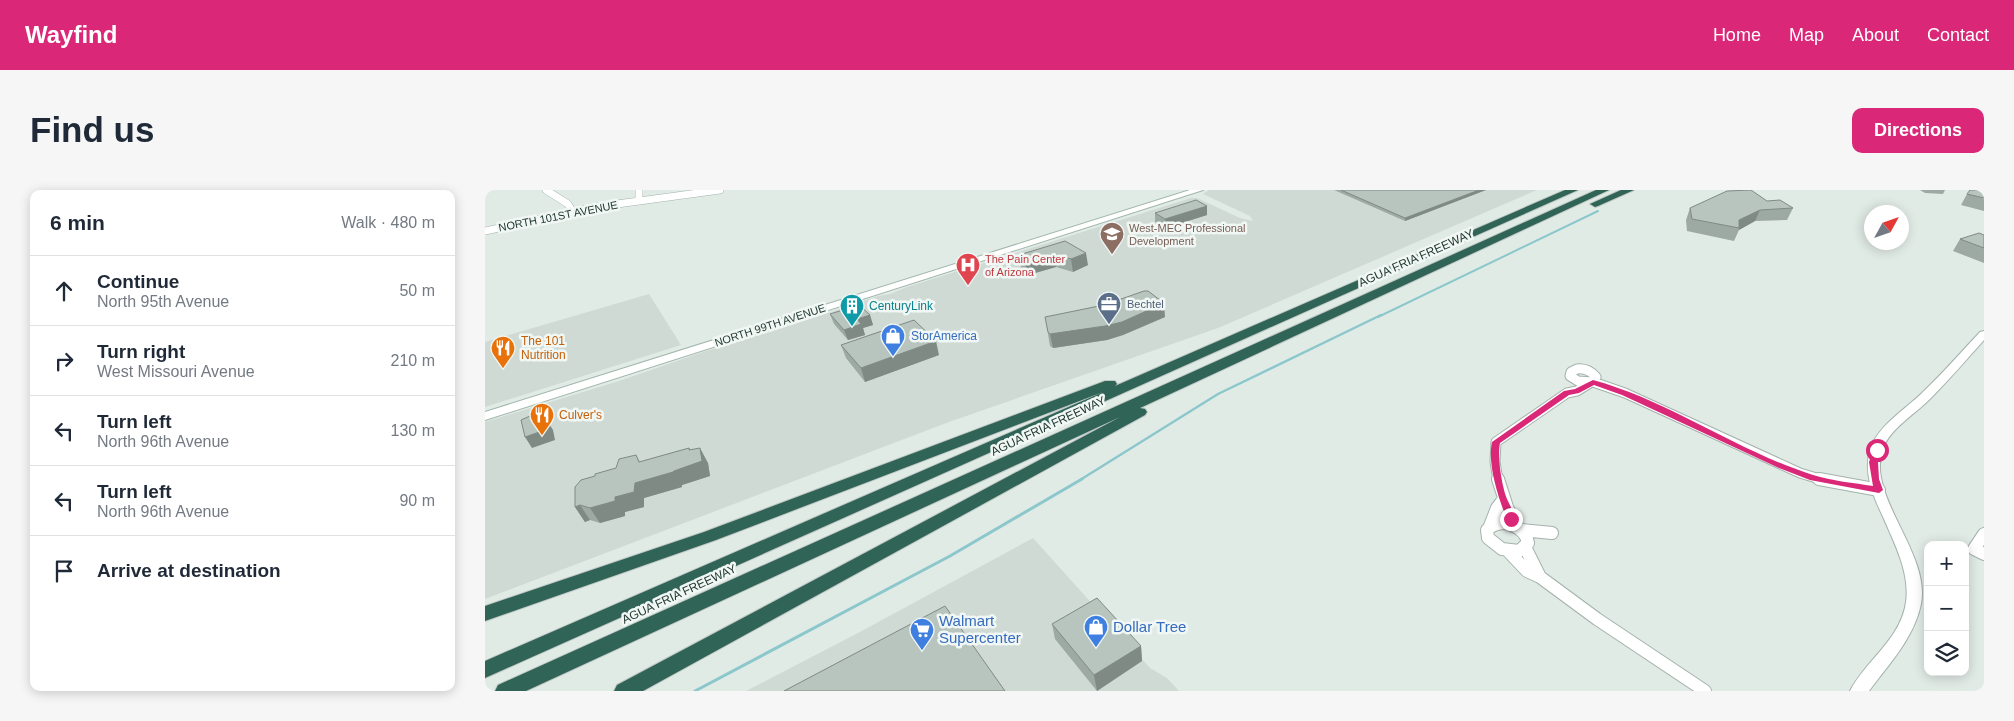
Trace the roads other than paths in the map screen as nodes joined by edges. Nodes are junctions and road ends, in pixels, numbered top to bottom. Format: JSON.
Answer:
{"nodes":[{"id":1,"x":546,"y":190,"type":"edge"},
{"id":2,"x":639,"y":190,"type":"edge"},
{"id":3,"x":721,"y":190,"type":"edge"},
{"id":4,"x":1560,"y":190,"type":"edge"},
{"id":5,"x":1573,"y":190,"type":"edge"},
{"id":6,"x":1604,"y":190,"type":"edge"},
{"id":7,"x":1629,"y":190,"type":"edge"},
{"id":8,"x":708,"y":191,"type":"edge"},
{"id":9,"x":1193,"y":191,"type":"edge"},
{"id":10,"x":639,"y":200,"type":"junction"},
{"id":11,"x":572,"y":211,"type":"junction"},
{"id":12,"x":1487,"y":228,"type":"junction"},
{"id":13,"x":485,"y":231,"type":"edge"},
{"id":14,"x":1506,"y":235,"type":"junction"},
{"id":15,"x":1268,"y":324,"type":"junction"},
{"id":16,"x":1984,"y":334,"type":"edge"},
{"id":17,"x":1287,"y":336,"type":"junction"},
{"id":18,"x":1593,"y":381,"type":"junction"},
{"id":19,"x":1567,"y":393,"type":"junction"},
{"id":20,"x":485,"y":416,"type":"edge"},
{"id":21,"x":1879,"y":490,"type":"junction"},
{"id":22,"x":1503,"y":500,"type":"junction"},
{"id":23,"x":1490,"y":526,"type":"junction"},
{"id":24,"x":1519,"y":528,"type":"junction"},
{"id":25,"x":1984,"y":534,"type":"edge"},
{"id":26,"x":1527,"y":545,"type":"junction"},
{"id":27,"x":1508,"y":551,"type":"junction"},
{"id":28,"x":1979,"y":551,"type":"edge"},
{"id":29,"x":1540,"y":577,"type":"junction"},
{"id":30,"x":548,"y":593,"type":"junction"},
{"id":31,"x":485,"y":614,"type":"edge"},
{"id":32,"x":485,"y":625,"type":"edge"},
{"id":33,"x":485,"y":670,"type":"edge"},
{"id":34,"x":505,"y":691,"type":"edge"},
{"id":35,"x":625,"y":691,"type":"edge"},
{"id":36,"x":1705,"y":691,"type":"edge"},
{"id":37,"x":1859,"y":691,"type":"edge"}],
"edges":[{"from":1,"to":11,"type":"street"},
{"from":2,"to":10,"type":"street"},
{"from":3,"to":8,"type":"street","name":"NORTH 101ST AVENUE"},
{"from":4,"to":12,"type":"highway"},
{"from":5,"to":12,"type":"highway","name":"AGUA FRIA FREEWAY"},
{"from":6,"to":14,"type":"highway","name":"AGUA FRIA FREEWAY"},
{"from":7,"to":14,"type":"highway"},
{"from":8,"to":10,"type":"street","name":"NORTH 101ST AVENUE"},
{"from":9,"to":20,"type":"main road","name":"NORTH 99TH AVENUE"},
{"from":10,"to":11,"type":"street","name":"NORTH 101ST AVENUE"},
{"from":11,"to":13,"type":"street","name":"NORTH 101ST AVENUE"},
{"from":12,"to":15,"type":"highway","name":"AGUA FRIA FREEWAY"},
{"from":14,"to":17,"type":"highway","name":"AGUA FRIA FREEWAY"},
{"from":15,"to":30,"type":"highway"},
{"from":15,"to":33,"type":"highway","name":"AGUA FRIA FREEWAY"},
{"from":16,"to":21,"type":"street"},
{"from":17,"to":34,"type":"highway","name":"AGUA FRIA FREEWAY"},
{"from":17,"to":35,"type":"highway"},
{"from":18,"to":19,"type":"street"},
{"from":18,"to":19,"type":"street"},
{"from":18,"to":21,"type":"street"},
{"from":19,"to":22,"type":"street"},
{"from":21,"to":37,"type":"street"},
{"from":22,"to":23,"type":"street"},
{"from":22,"to":24,"type":"street"},
{"from":23,"to":24,"type":"street"},
{"from":23,"to":27,"type":"street"},
{"from":24,"to":26,"type":"street"},
{"from":24,"to":26,"type":"street"},
{"from":25,"to":28,"type":"street"},
{"from":26,"to":27,"type":"street"},
{"from":26,"to":29,"type":"street"},
{"from":27,"to":29,"type":"street"},
{"from":29,"to":36,"type":"street"},
{"from":30,"to":31,"type":"highway"},
{"from":30,"to":32,"type":"highway"}]}
